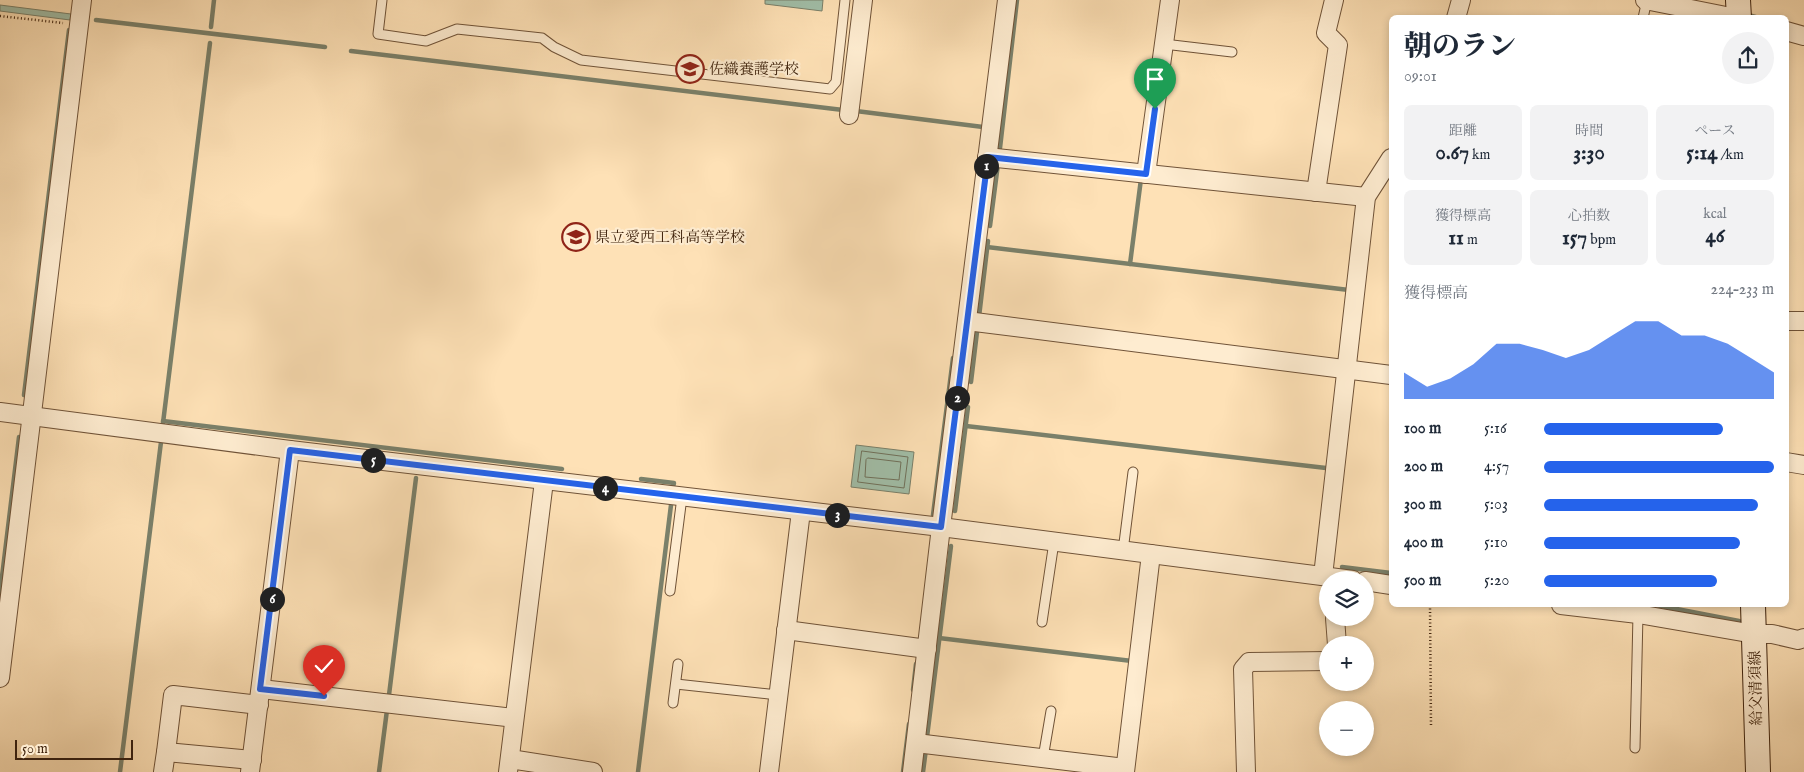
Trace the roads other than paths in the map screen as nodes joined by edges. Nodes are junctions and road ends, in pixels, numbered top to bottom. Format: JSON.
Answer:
{"nodes":[{"id":1,"x":82,"y":0,"type":"edge"},
{"id":2,"x":382,"y":0,"type":"edge"},
{"id":3,"x":845,"y":0,"type":"edge"},
{"id":4,"x":863,"y":0,"type":"edge"},
{"id":5,"x":1007,"y":0,"type":"edge"},
{"id":6,"x":1170,"y":0,"type":"edge"},
{"id":7,"x":1334,"y":0,"type":"edge"},
{"id":8,"x":1461,"y":0,"type":"edge"},
{"id":9,"x":1646,"y":0,"type":"edge"},
{"id":10,"x":1738,"y":0,"type":"edge"},
{"id":11,"x":1457,"y":15,"type":"edge"},
{"id":12,"x":1644,"y":15,"type":"edge"},
{"id":13,"x":1723,"y":15,"type":"edge"},
{"id":14,"x":1738,"y":15,"type":"edge"},
{"id":15,"x":1789,"y":32,"type":"edge"},
{"id":16,"x":1804,"y":36,"type":"edge"},
{"id":17,"x":1164,"y":44,"type":"junction"},
{"id":18,"x":1232,"y":52,"type":"dead end"},
{"id":19,"x":849,"y":115,"type":"dead end"},
{"id":20,"x":988,"y":157,"type":"junction"},
{"id":21,"x":1389,"y":163,"type":"edge"},
{"id":22,"x":1146,"y":174,"type":"junction"},
{"id":23,"x":1316,"y":192,"type":"junction"},
{"id":24,"x":1366,"y":197,"type":"junction"},
{"id":25,"x":966,"y":321,"type":"junction"},
{"id":26,"x":1789,"y":321,"type":"edge"},
{"id":27,"x":1804,"y":321,"type":"edge"},
{"id":28,"x":1348,"y":369,"type":"junction"},
{"id":29,"x":1389,"y":375,"type":"edge"},
{"id":30,"x":0,"y":412,"type":"edge"},
{"id":31,"x":31,"y":416,"type":"junction"},
{"id":32,"x":290,"y":450,"type":"junction"},
{"id":33,"x":1789,"y":462,"type":"edge"},
{"id":34,"x":1804,"y":465,"type":"edge"},
{"id":35,"x":1133,"y":472,"type":"dead end"},
{"id":36,"x":544,"y":481,"type":"junction"},
{"id":37,"x":682,"y":497,"type":"junction"},
{"id":38,"x":800,"y":511,"type":"junction"},
{"id":39,"x":941,"y":527,"type":"junction"},
{"id":40,"x":1054,"y":542,"type":"junction"},
{"id":41,"x":1122,"y":551,"type":"junction"},
{"id":42,"x":1151,"y":554,"type":"junction"},
{"id":43,"x":1329,"y":571,"type":"edge"},
{"id":44,"x":1319,"y":577,"type":"edge"},
{"id":45,"x":1374,"y":583,"type":"edge"},
{"id":46,"x":1389,"y":585,"type":"edge"},
{"id":47,"x":670,"y":591,"type":"dead end"},
{"id":48,"x":1578,"y":607,"type":"edge"},
{"id":49,"x":1754,"y":607,"type":"edge"},
{"id":50,"x":1638,"y":614,"type":"junction"},
{"id":51,"x":1042,"y":622,"type":"dead end"},
{"id":52,"x":786,"y":630,"type":"junction"},
{"id":53,"x":1754,"y":634,"type":"junction"},
{"id":54,"x":1804,"y":638,"type":"edge"},
{"id":55,"x":927,"y":649,"type":"junction"},
{"id":56,"x":1319,"y":661,"type":"edge"},
{"id":57,"x":678,"y":664,"type":"dead end"},
{"id":58,"x":0,"y":678,"type":"edge"},
{"id":59,"x":676,"y":684,"type":"junction"},
{"id":60,"x":778,"y":695,"type":"junction"},
{"id":61,"x":260,"y":697,"type":"junction"},
{"id":62,"x":673,"y":703,"type":"dead end"},
{"id":63,"x":1051,"y":711,"type":"dead end"},
{"id":64,"x":514,"y":718,"type":"junction"},
{"id":65,"x":916,"y":744,"type":"junction"},
{"id":66,"x":1635,"y":748,"type":"dead end"},
{"id":67,"x":166,"y":752,"type":"junction"},
{"id":68,"x":1044,"y":758,"type":"junction"},
{"id":69,"x":251,"y":766,"type":"edge"},
{"id":70,"x":509,"y":766,"type":"edge"},
{"id":71,"x":1125,"y":770,"type":"edge"},
{"id":72,"x":163,"y":772,"type":"edge"},
{"id":73,"x":593,"y":772,"type":"edge"},
{"id":74,"x":769,"y":772,"type":"edge"},
{"id":75,"x":912,"y":772,"type":"edge"},
{"id":76,"x":1246,"y":772,"type":"edge"},
{"id":77,"x":1758,"y":772,"type":"edge"}],
"edges":[{"from":1,"to":31,"type":"street"},
{"from":2,"to":3,"type":"lane"},
{"from":4,"to":19,"type":"street"},
{"from":5,"to":20,"type":"street"},
{"from":6,"to":17,"type":"street"},
{"from":7,"to":23,"type":"street"},
{"from":8,"to":11,"type":"street"},
{"from":9,"to":12,"type":"lane"},
{"from":9,"to":13,"type":"street"},
{"from":10,"to":14,"type":"main road"},
{"from":15,"to":16,"type":"street"},
{"from":17,"to":18,"type":"lane"},
{"from":17,"to":22,"type":"street"},
{"from":20,"to":22,"type":"street"},
{"from":20,"to":25,"type":"street"},
{"from":21,"to":24,"type":"street"},
{"from":22,"to":23,"type":"street"},
{"from":23,"to":24,"type":"street"},
{"from":24,"to":28,"type":"street"},
{"from":25,"to":28,"type":"street"},
{"from":25,"to":39,"type":"street"},
{"from":26,"to":27,"type":"street"},
{"from":28,"to":29,"type":"street"},
{"from":28,"to":43,"type":"street"},
{"from":30,"to":31,"type":"street"},
{"from":31,"to":32,"type":"street"},
{"from":31,"to":58,"type":"street"},
{"from":32,"to":36,"type":"street"},
{"from":32,"to":61,"type":"street"},
{"from":33,"to":34,"type":"street"},
{"from":35,"to":41,"type":"lane"},
{"from":36,"to":37,"type":"street"},
{"from":36,"to":64,"type":"street"},
{"from":37,"to":38,"type":"street"},
{"from":37,"to":47,"type":"lane"},
{"from":38,"to":39,"type":"street"},
{"from":38,"to":52,"type":"street"},
{"from":39,"to":40,"type":"street"},
{"from":39,"to":55,"type":"street"},
{"from":40,"to":41,"type":"street"},
{"from":40,"to":51,"type":"lane"},
{"from":41,"to":42,"type":"street"},
{"from":42,"to":44,"type":"street"},
{"from":42,"to":71,"type":"street"},
{"from":45,"to":46,"type":"street"},
{"from":48,"to":50,"type":"street"},
{"from":49,"to":53,"type":"main road","name":"給父清須線"},
{"from":50,"to":53,"type":"street"},
{"from":50,"to":66,"type":"lane"},
{"from":52,"to":55,"type":"street"},
{"from":52,"to":60,"type":"street"},
{"from":53,"to":54,"type":"street"},
{"from":53,"to":77,"type":"main road","name":"給父清須線"},
{"from":55,"to":65,"type":"street"},
{"from":56,"to":76,"type":"street"},
{"from":57,"to":59,"type":"lane"},
{"from":59,"to":60,"type":"lane"},
{"from":59,"to":62,"type":"lane"},
{"from":60,"to":74,"type":"street"},
{"from":61,"to":64,"type":"street"},
{"from":61,"to":67,"type":"street"},
{"from":61,"to":69,"type":"street"},
{"from":63,"to":68,"type":"lane"},
{"from":64,"to":70,"type":"street"},
{"from":65,"to":68,"type":"street"},
{"from":65,"to":75,"type":"street"},
{"from":67,"to":69,"type":"street"},
{"from":67,"to":72,"type":"street"},
{"from":68,"to":71,"type":"street"},
{"from":70,"to":73,"type":"street"}]}
